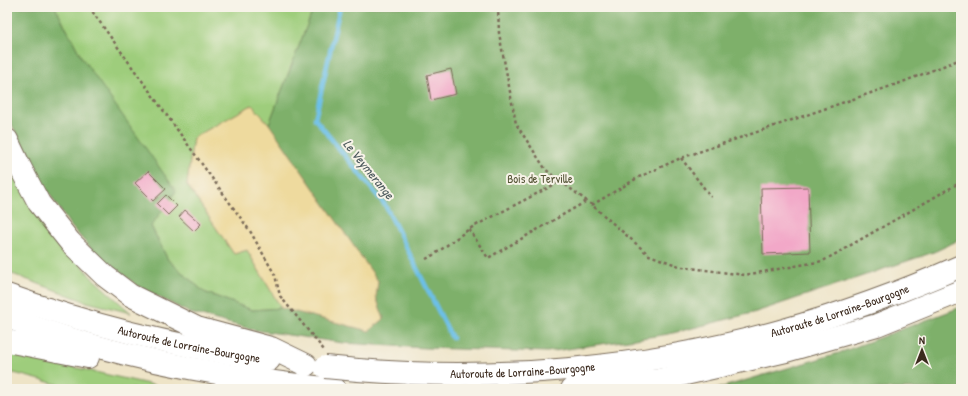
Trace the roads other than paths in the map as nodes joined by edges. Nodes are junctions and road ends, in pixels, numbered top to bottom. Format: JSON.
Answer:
{"nodes":[{"id":1,"x":7,"y":140,"type":"edge"},
{"id":2,"x":961,"y":266,"type":"edge"},
{"id":3,"x":961,"y":291,"type":"edge"},
{"id":4,"x":7,"y":295,"type":"edge"},
{"id":5,"x":7,"y":317,"type":"edge"},
{"id":6,"x":7,"y":341,"type":"edge"},
{"id":7,"x":131,"y":356,"type":"junction"},
{"id":8,"x":315,"y":366,"type":"junction"},
{"id":9,"x":335,"y":389,"type":"edge"},
{"id":10,"x":572,"y":389,"type":"edge"}],
"edges":[{"from":1,"to":8,"type":"highway"},
{"from":2,"to":8,"type":"highway","name":"Autoroute de Lorraine-Bourgogne","bridge":true},
{"from":3,"to":10,"type":"highway","name":"Autoroute de Lorraine-Bourgogne"},
{"from":4,"to":8,"type":"highway","name":"Autoroute de Lorraine-Bourgogne"},
{"from":5,"to":7,"type":"highway","name":"Autoroute de Lorraine-Bourgogne"},
{"from":6,"to":7,"type":"highway"},
{"from":7,"to":9,"type":"highway","name":"Autoroute de Lorraine-Bourgogne"}]}
